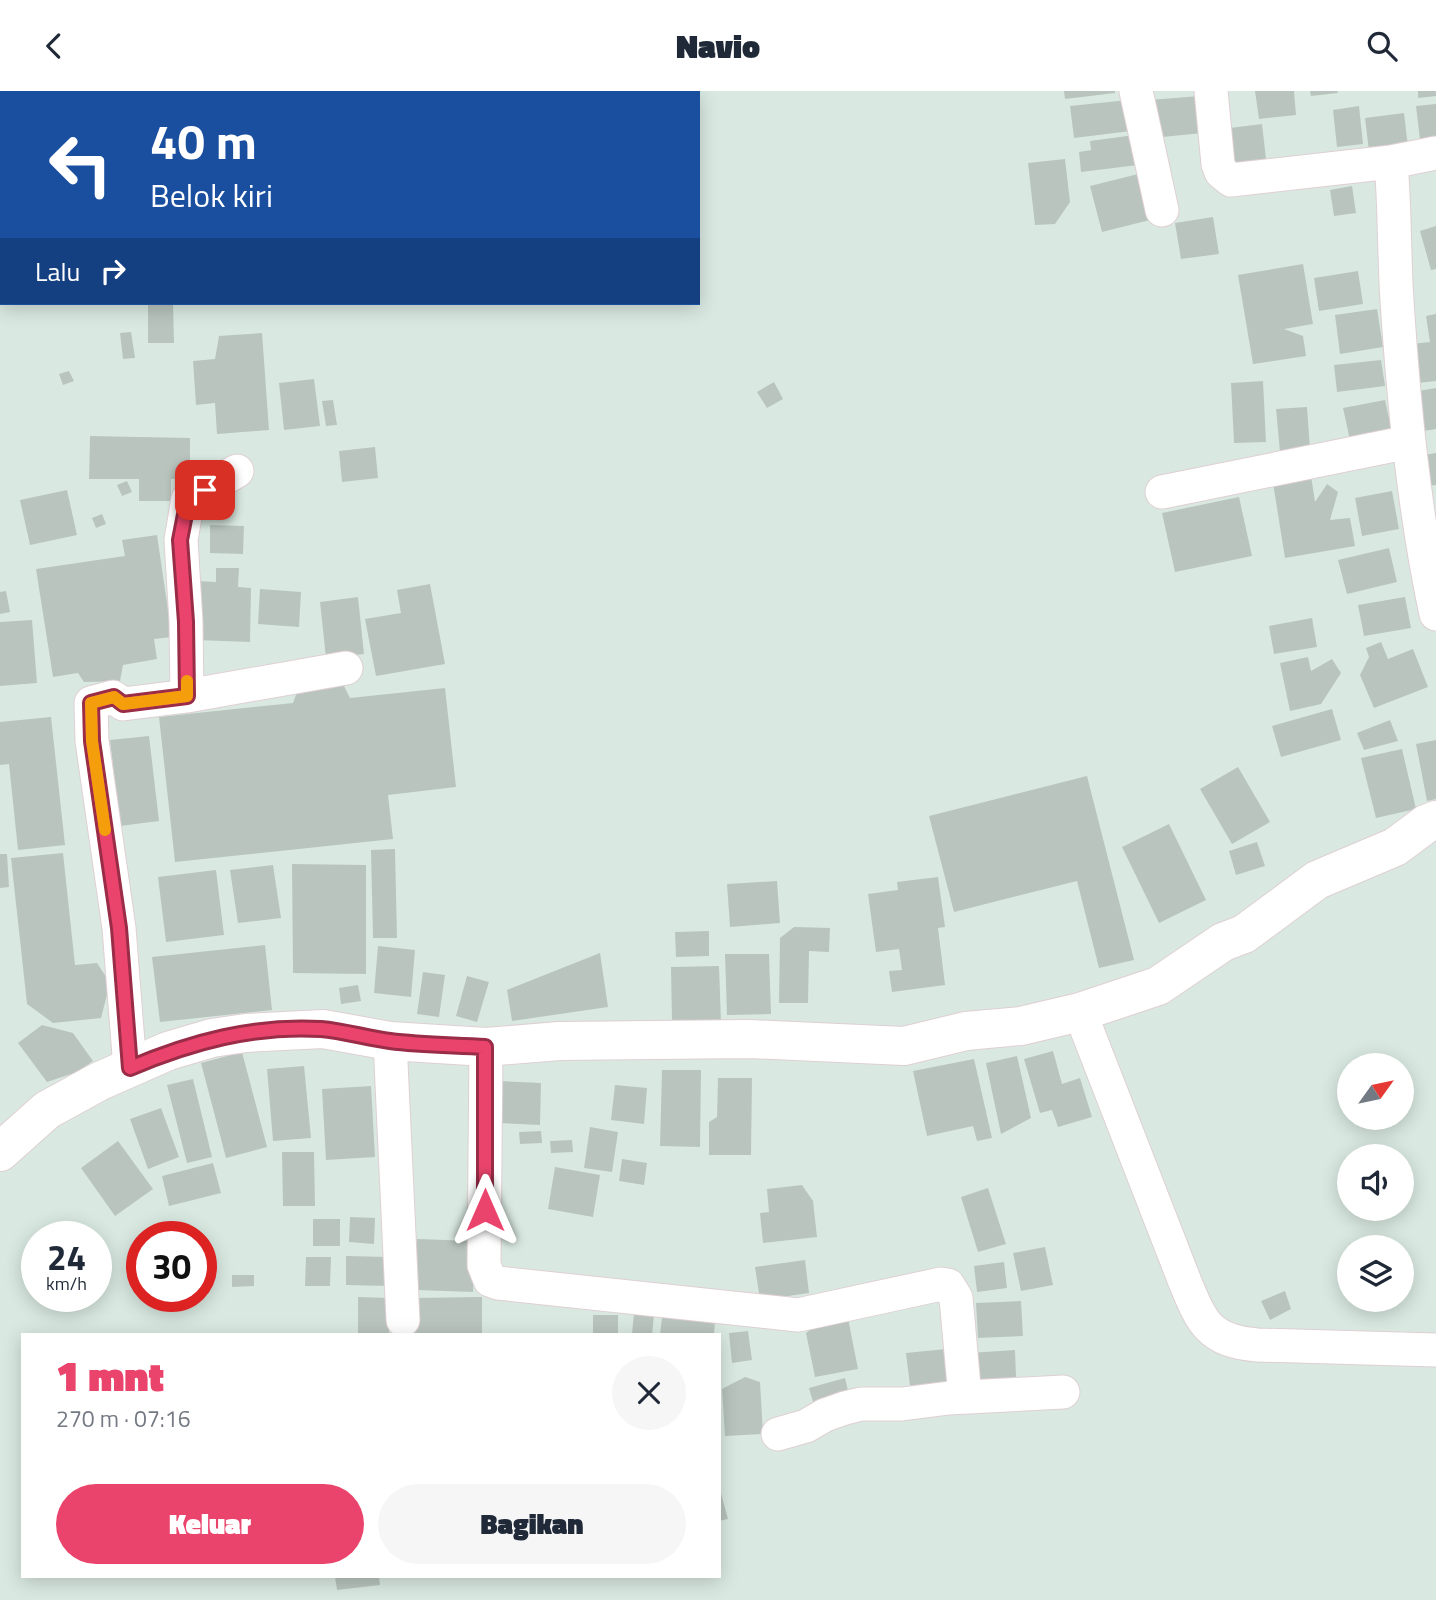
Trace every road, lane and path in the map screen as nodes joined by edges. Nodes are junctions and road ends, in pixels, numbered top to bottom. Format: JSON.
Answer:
{"nodes":[{"id":1,"x":1136,"y":91,"type":"edge"},
{"id":2,"x":1210,"y":91,"type":"edge"},
{"id":3,"x":1436,"y":153,"type":"edge"},
{"id":4,"x":1391,"y":162,"type":"junction"},
{"id":5,"x":1162,"y":210,"type":"dead end"},
{"id":6,"x":1409,"y":442,"type":"junction"},
{"id":7,"x":237,"y":471,"type":"dead end"},
{"id":8,"x":1163,"y":492,"type":"dead end"},
{"id":9,"x":1436,"y":614,"type":"edge"},
{"id":10,"x":346,"y":668,"type":"dead end"},
{"id":11,"x":187,"y":696,"type":"junction"},
{"id":12,"x":1436,"y":820,"type":"edge"},
{"id":13,"x":1080,"y":1012,"type":"junction"},
{"id":14,"x":390,"y":1041,"type":"junction"},
{"id":15,"x":485,"y":1047,"type":"junction"},
{"id":16,"x":130,"y":1068,"type":"junction"},
{"id":17,"x":0,"y":1152,"type":"edge"},
{"id":18,"x":403,"y":1320,"type":"dead end"},
{"id":19,"x":1436,"y":1350,"type":"edge"},
{"id":20,"x":1063,"y":1392,"type":"dead end"},
{"id":21,"x":965,"y":1397,"type":"junction"},
{"id":22,"x":778,"y":1434,"type":"dead end"}],
"edges":[{"from":1,"to":5,"type":"street"},
{"from":2,"to":4,"type":"street"},
{"from":3,"to":4,"type":"street"},
{"from":4,"to":6,"type":"street"},
{"from":6,"to":8,"type":"street"},
{"from":6,"to":9,"type":"street"},
{"from":7,"to":11,"type":"street"},
{"from":10,"to":11,"type":"street"},
{"from":11,"to":16,"type":"street"},
{"from":12,"to":13,"type":"street"},
{"from":13,"to":15,"type":"street"},
{"from":13,"to":19,"type":"street"},
{"from":14,"to":15,"type":"street"},
{"from":14,"to":16,"type":"street"},
{"from":14,"to":18,"type":"street"},
{"from":15,"to":21,"type":"street"},
{"from":16,"to":17,"type":"street"},
{"from":20,"to":21,"type":"street"},
{"from":21,"to":22,"type":"street"}]}
